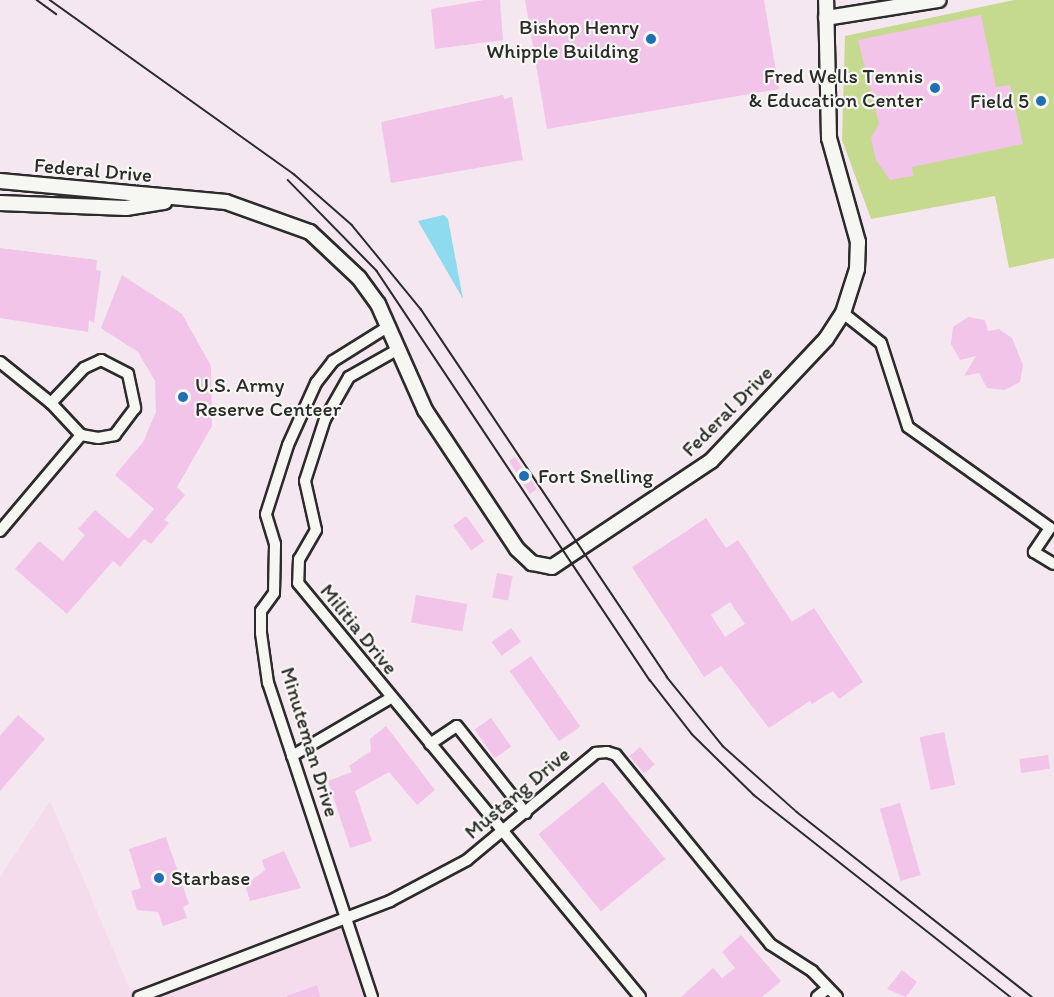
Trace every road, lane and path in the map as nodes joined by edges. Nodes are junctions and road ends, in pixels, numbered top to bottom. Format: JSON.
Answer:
{"nodes":[{"id":1,"x":826,"y":0,"type":"edge"},
{"id":2,"x":939,"y":0,"type":"edge"},
{"id":3,"x":826,"y":18,"type":"junction"},
{"id":4,"x":0,"y":182,"type":"edge"},
{"id":5,"x":182,"y":199,"type":"junction"},
{"id":6,"x":0,"y":203,"type":"edge"},
{"id":7,"x":843,"y":313,"type":"junction"},
{"id":8,"x":388,"y":326,"type":"junction"},
{"id":9,"x":395,"y":351,"type":"junction"},
{"id":10,"x":0,"y":362,"type":"edge"},
{"id":11,"x":51,"y":403,"type":"junction"},
{"id":12,"x":81,"y":435,"type":"junction"},
{"id":13,"x":0,"y":531,"type":"edge"},
{"id":14,"x":1054,"y":564,"type":"edge"},
{"id":15,"x":391,"y":698,"type":"junction"},
{"id":16,"x":430,"y":744,"type":"junction"},
{"id":17,"x":292,"y":756,"type":"junction"},
{"id":18,"x":526,"y":813,"type":"junction"},
{"id":19,"x":502,"y":831,"type":"junction"},
{"id":20,"x":347,"y":922,"type":"junction"},
{"id":21,"x":828,"y":988,"type":"junction"},
{"id":22,"x":139,"y":997,"type":"edge"},
{"id":23,"x":372,"y":997,"type":"edge"},
{"id":24,"x":640,"y":997,"type":"edge"},
{"id":25,"x":817,"y":997,"type":"edge"},
{"id":26,"x":837,"y":997,"type":"edge"}],
"edges":[{"from":1,"to":3,"type":"street","name":"Federal Drive"},
{"from":2,"to":3,"type":"street"},
{"from":3,"to":7,"type":"street","name":"Federal Drive"},
{"from":4,"to":5,"type":"street","name":"Federal Drive"},
{"from":5,"to":6,"type":"street","name":"Federal Drive"},
{"from":5,"to":8,"type":"street","name":"Federal Drive"},
{"from":7,"to":9,"type":"street","name":"Federal Drive"},
{"from":7,"to":14,"type":"street"},
{"from":8,"to":9,"type":"street","name":"Federal Drive"},
{"from":8,"to":17,"type":"street","name":"Minuteman Drive"},
{"from":9,"to":15,"type":"street","name":"Militia Drive"},
{"from":10,"to":11,"type":"street"},
{"from":11,"to":12,"type":"street"},
{"from":11,"to":12,"type":"street"},
{"from":12,"to":13,"type":"street"},
{"from":15,"to":16,"type":"street","name":"Militia Drive"},
{"from":15,"to":17,"type":"street"},
{"from":16,"to":18,"type":"street"},
{"from":16,"to":19,"type":"street","name":"Militia Drive"},
{"from":17,"to":20,"type":"street","name":"Minuteman Drive"},
{"from":18,"to":19,"type":"street","name":"Mustang Drive"},
{"from":18,"to":21,"type":"street","name":"Mustang Drive"},
{"from":19,"to":20,"type":"street","name":"Mustang Drive"},
{"from":19,"to":24,"type":"street","name":"Militia Drive"},
{"from":20,"to":22,"type":"street","name":"Mustang Drive"},
{"from":20,"to":23,"type":"street","name":"Minuteman Drive"},
{"from":21,"to":25,"type":"street"},
{"from":21,"to":26,"type":"street","name":"Mustang Drive"}]}
